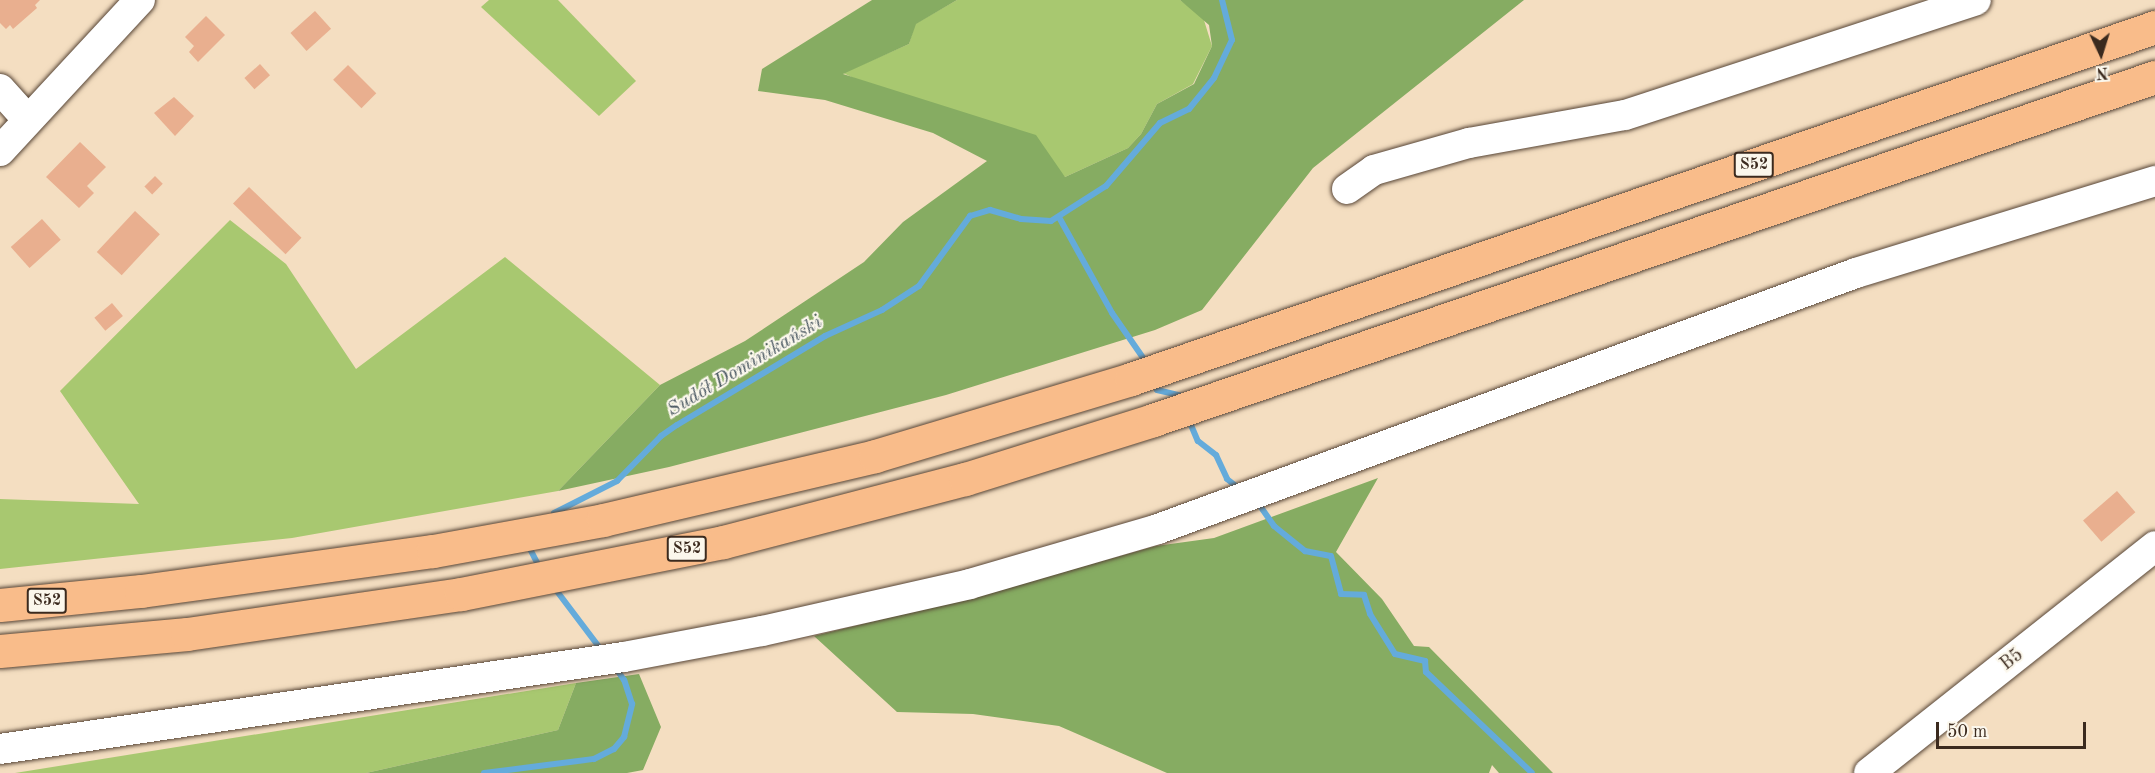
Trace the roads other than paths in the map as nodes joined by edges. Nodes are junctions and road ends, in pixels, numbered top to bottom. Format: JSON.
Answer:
{"nodes":[{"id":1,"x":140,"y":0,"type":"edge"},
{"id":2,"x":1976,"y":0,"type":"edge"},
{"id":3,"x":2155,"y":27,"type":"edge"},
{"id":4,"x":2155,"y":77,"type":"edge"},
{"id":5,"x":0,"y":89,"type":"edge"},
{"id":6,"x":27,"y":118,"type":"junction"},
{"id":7,"x":0,"y":151,"type":"edge"},
{"id":8,"x":2155,"y":181,"type":"edge"},
{"id":9,"x":1347,"y":189,"type":"dead end"},
{"id":10,"x":2155,"y":546,"type":"edge"},
{"id":11,"x":0,"y":605,"type":"edge"},
{"id":12,"x":0,"y":651,"type":"edge"},
{"id":13,"x":0,"y":749,"type":"edge"},
{"id":14,"x":1869,"y":773,"type":"edge"}],
"edges":[{"from":1,"to":6,"type":"street"},
{"from":2,"to":9,"type":"street"},
{"from":3,"to":11,"type":"highway","number":"S52"},
{"from":4,"to":12,"type":"highway","number":"S52"},
{"from":5,"to":6,"type":"street"},
{"from":6,"to":7,"type":"street"},
{"from":8,"to":13,"type":"street"},
{"from":10,"to":14,"type":"street","name":"B5"}]}
